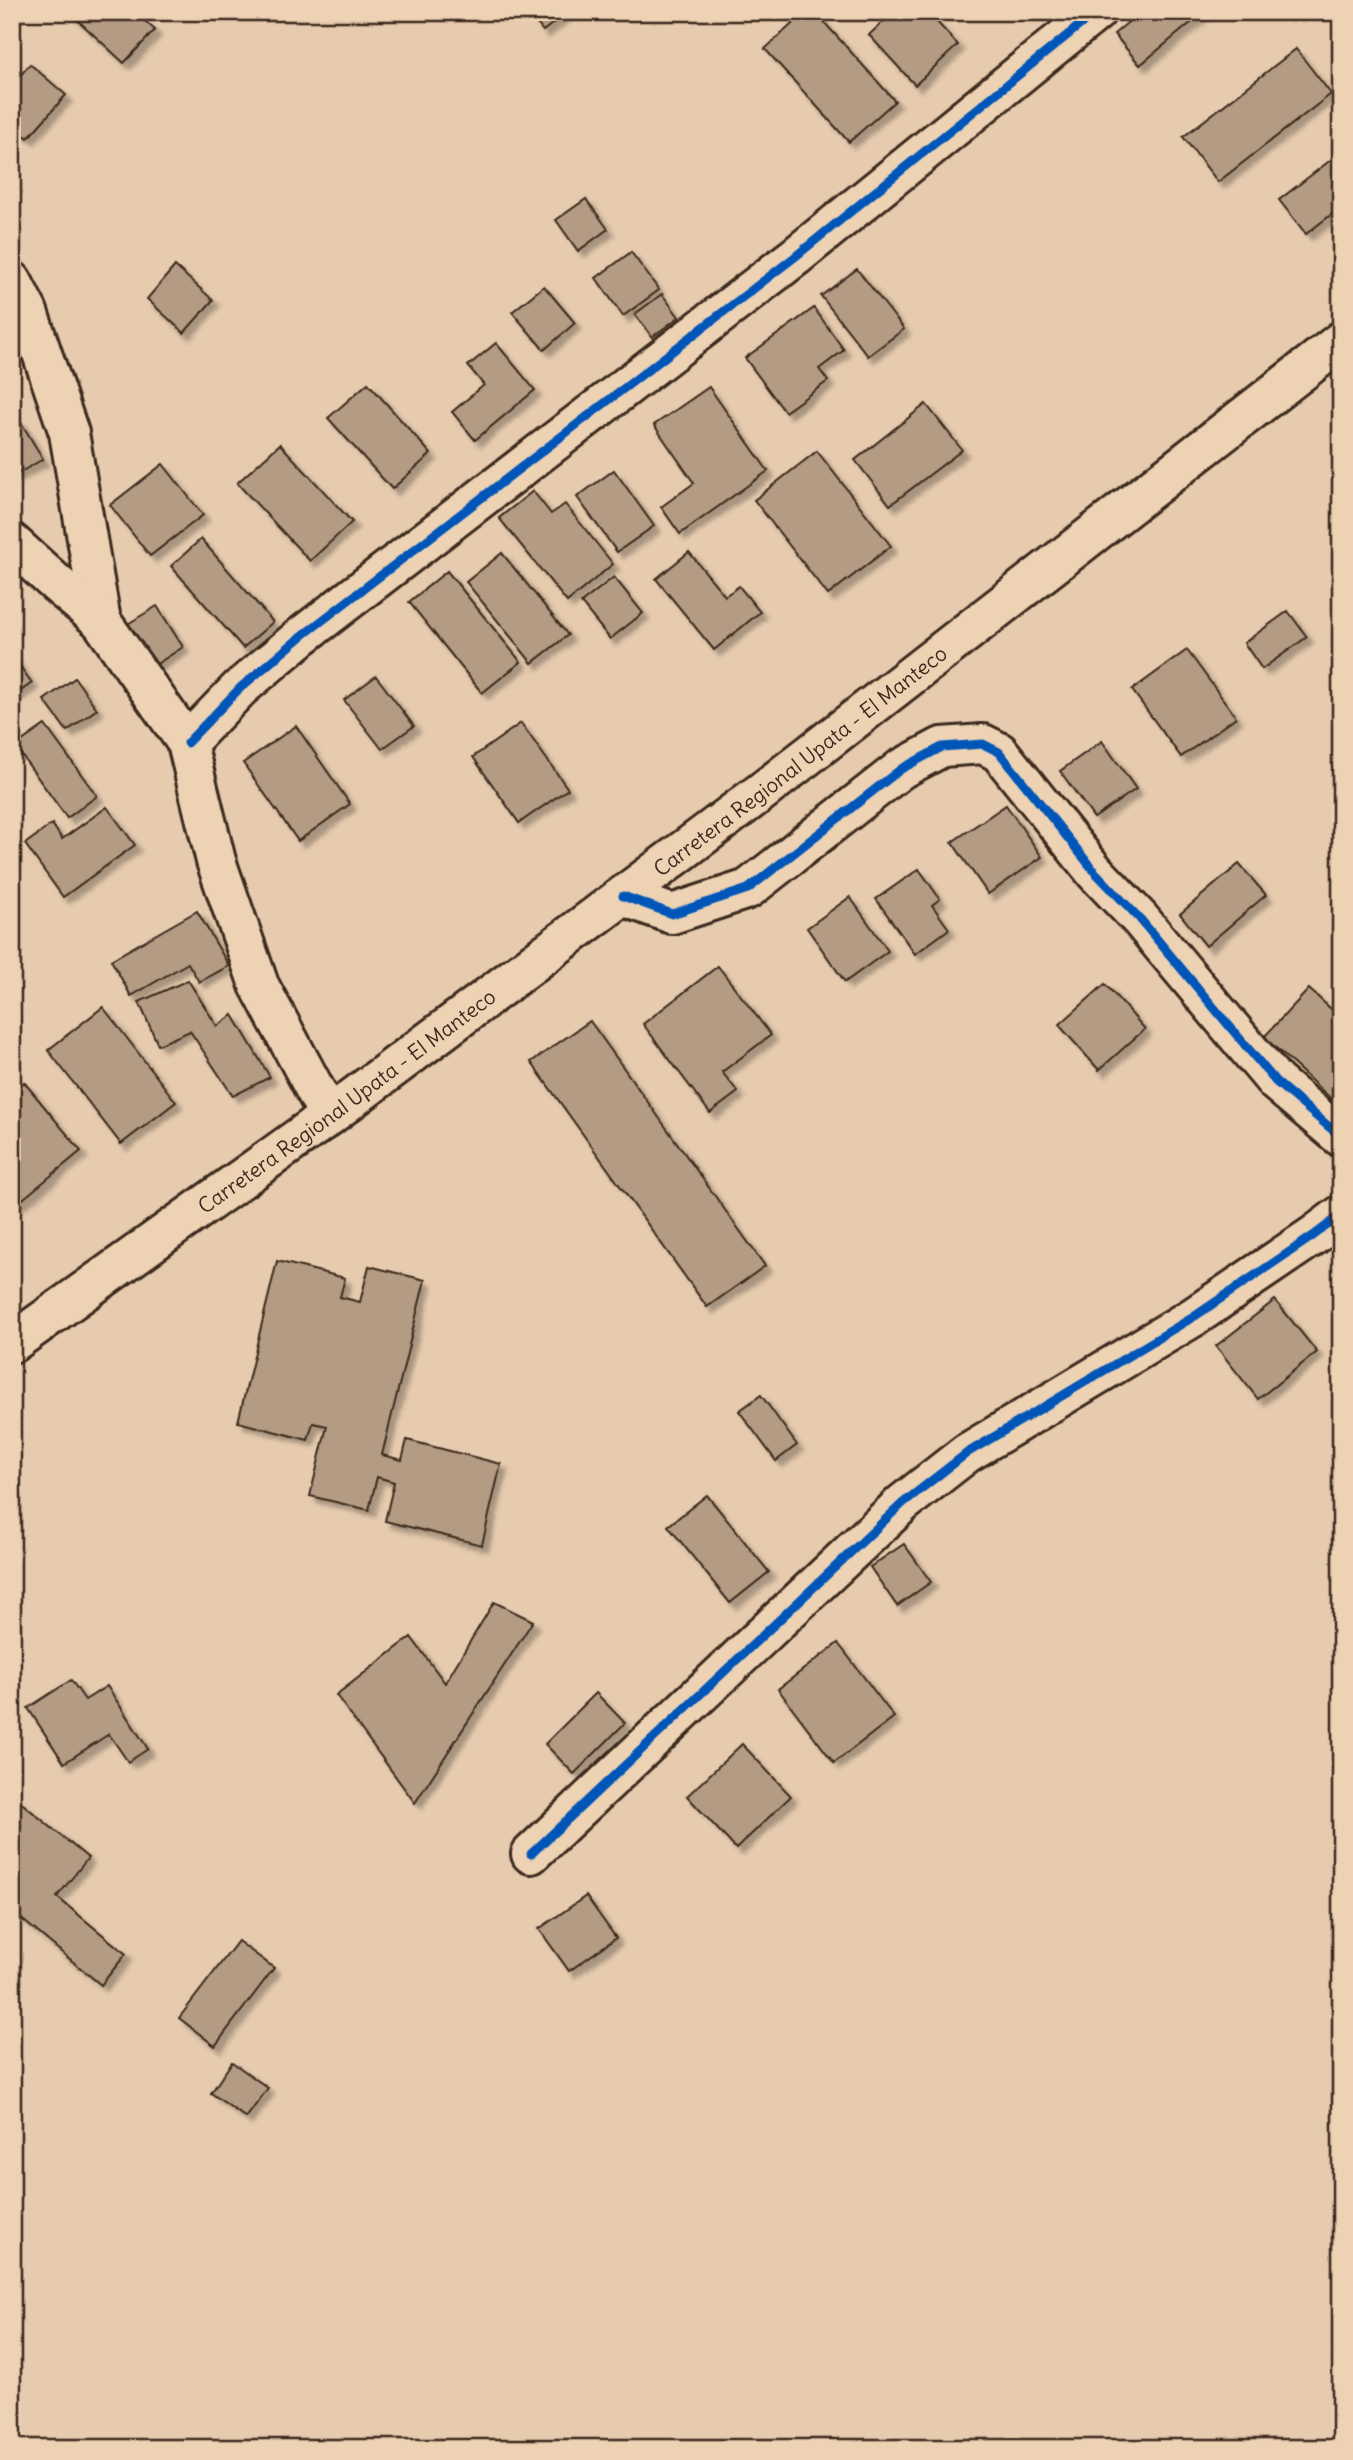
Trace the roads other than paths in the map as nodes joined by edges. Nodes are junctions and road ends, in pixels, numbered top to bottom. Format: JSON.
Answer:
{"nodes":[{"id":1,"x":1096,"y":12,"type":"edge"},
{"id":2,"x":12,"y":281,"type":"edge"},
{"id":3,"x":1341,"y":341,"type":"edge"},
{"id":4,"x":12,"y":543,"type":"edge"},
{"id":5,"x":101,"y":621,"type":"junction"},
{"id":6,"x":187,"y":743,"type":"junction"},
{"id":7,"x":623,"y":896,"type":"junction"},
{"id":8,"x":329,"y":1116,"type":"junction"},
{"id":9,"x":1341,"y":1138,"type":"edge"},
{"id":10,"x":1341,"y":1214,"type":"edge"},
{"id":11,"x":12,"y":1343,"type":"edge"},
{"id":12,"x":531,"y":1854,"type":"dead end"}],
"edges":[{"from":1,"to":6,"type":"street"},
{"from":2,"to":5,"type":"street"},
{"from":3,"to":7,"type":"street","name":"Carretera Regional Upata - El Manteco"},
{"from":4,"to":5,"type":"street"},
{"from":5,"to":6,"type":"street"},
{"from":6,"to":8,"type":"street"},
{"from":7,"to":8,"type":"street","name":"Carretera Regional Upata - El Manteco"},
{"from":7,"to":9,"type":"street"},
{"from":8,"to":11,"type":"street","name":"Carretera Regional Upata - El Manteco"},
{"from":10,"to":12,"type":"street"}]}
